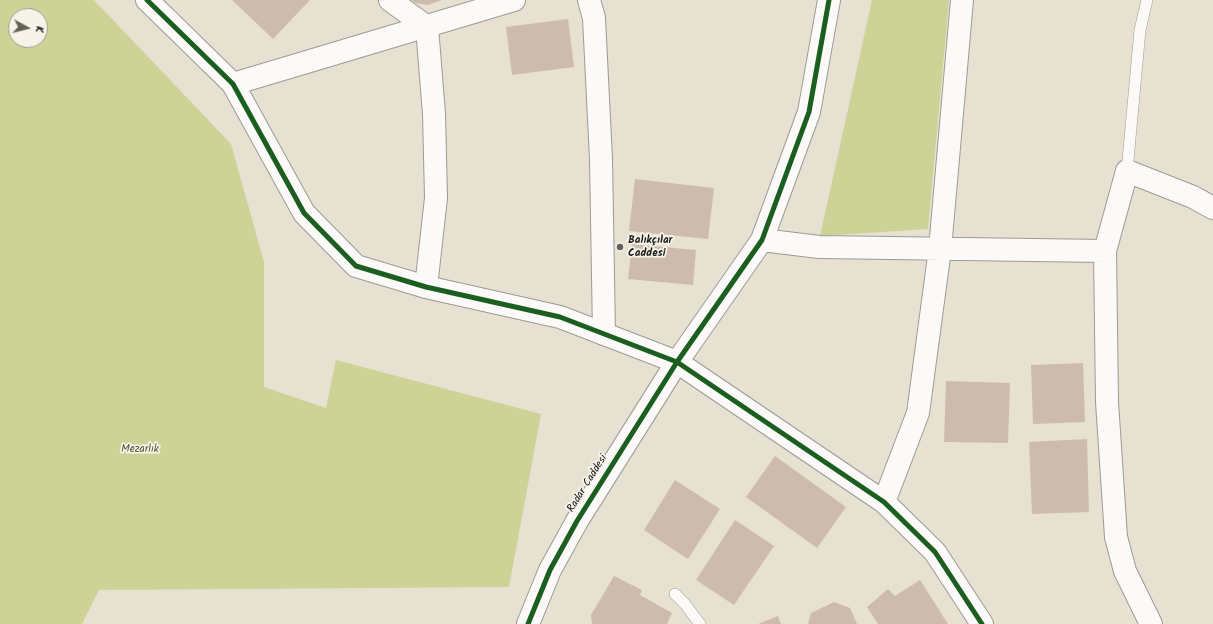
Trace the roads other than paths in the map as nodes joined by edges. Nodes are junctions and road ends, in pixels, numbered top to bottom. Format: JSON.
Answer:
{"nodes":[{"id":1,"x":146,"y":0,"type":"edge"},
{"id":2,"x":390,"y":0,"type":"edge"},
{"id":3,"x":514,"y":0,"type":"edge"},
{"id":4,"x":589,"y":0,"type":"edge"},
{"id":5,"x":828,"y":0,"type":"edge"},
{"id":6,"x":962,"y":0,"type":"edge"},
{"id":7,"x":1147,"y":0,"type":"edge"},
{"id":8,"x":427,"y":27,"type":"junction"},
{"id":9,"x":233,"y":84,"type":"junction"},
{"id":10,"x":1127,"y":171,"type":"junction"},
{"id":11,"x":1213,"y":208,"type":"edge"},
{"id":12,"x":762,"y":240,"type":"junction"},
{"id":13,"x":940,"y":249,"type":"junction"},
{"id":14,"x":1105,"y":251,"type":"junction"},
{"id":15,"x":426,"y":287,"type":"junction"},
{"id":16,"x":604,"y":334,"type":"junction"},
{"id":17,"x":677,"y":362,"type":"junction"},
{"id":18,"x":884,"y":502,"type":"junction"},
{"id":19,"x":675,"y":594,"type":"dead end"},
{"id":20,"x":528,"y":624,"type":"edge"},
{"id":21,"x":700,"y":624,"type":"edge"},
{"id":22,"x":982,"y":624,"type":"edge"},
{"id":23,"x":1151,"y":624,"type":"edge"}],
"edges":[{"from":1,"to":9,"type":"street"},
{"from":2,"to":8,"type":"street"},
{"from":3,"to":8,"type":"street"},
{"from":4,"to":16,"type":"street"},
{"from":5,"to":12,"type":"street","name":"Radar Caddesi"},
{"from":6,"to":13,"type":"street"},
{"from":7,"to":10,"type":"lane"},
{"from":8,"to":9,"type":"street"},
{"from":8,"to":15,"type":"street"},
{"from":9,"to":15,"type":"street"},
{"from":10,"to":11,"type":"street"},
{"from":10,"to":14,"type":"street"},
{"from":12,"to":13,"type":"street"},
{"from":12,"to":17,"type":"street","name":"Radar Caddesi"},
{"from":13,"to":14,"type":"street"},
{"from":13,"to":18,"type":"street"},
{"from":14,"to":23,"type":"street"},
{"from":15,"to":16,"type":"street"},
{"from":16,"to":17,"type":"street"},
{"from":17,"to":18,"type":"street"},
{"from":17,"to":20,"type":"street","name":"Radar Caddesi"},
{"from":18,"to":22,"type":"street"},
{"from":19,"to":21,"type":"lane"}]}
